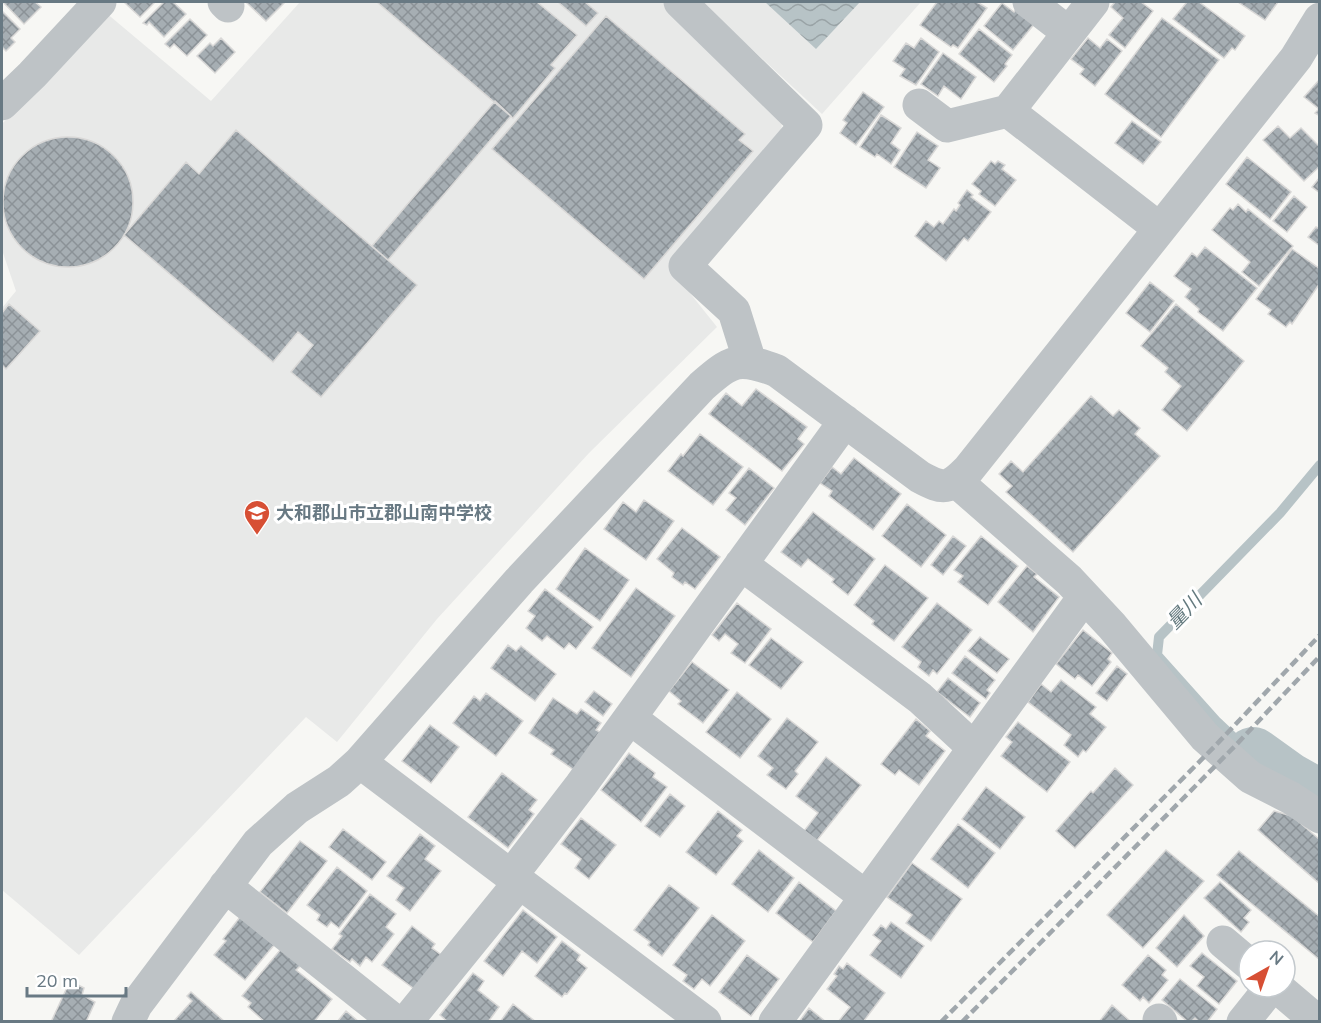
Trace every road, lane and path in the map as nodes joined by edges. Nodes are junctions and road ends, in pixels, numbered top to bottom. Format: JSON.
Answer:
{"nodes":[{"id":1,"x":100,"y":2,"type":"edge"},
{"id":2,"x":680,"y":2,"type":"edge"},
{"id":3,"x":1029,"y":2,"type":"edge"},
{"id":4,"x":1093,"y":2,"type":"edge"},
{"id":5,"x":1317,"y":29,"type":"edge"},
{"id":6,"x":1069,"y":33,"type":"junction"},
{"id":7,"x":2,"y":104,"type":"edge"},
{"id":8,"x":919,"y":105,"type":"dead end"},
{"id":9,"x":1008,"y":111,"type":"junction"},
{"id":10,"x":1160,"y":229,"type":"junction"},
{"id":11,"x":750,"y":362,"type":"junction"},
{"id":12,"x":845,"y":421,"type":"junction"},
{"id":13,"x":957,"y":482,"type":"junction"},
{"id":14,"x":741,"y":564,"type":"junction"},
{"id":15,"x":1084,"y":597,"type":"junction"},
{"id":16,"x":630,"y":718,"type":"junction"},
{"id":17,"x":974,"y":748,"type":"junction"},
{"id":18,"x":360,"y":762,"type":"junction"},
{"id":19,"x":1320,"y":817,"type":"edge"},
{"id":20,"x":515,"y":880,"type":"junction"},
{"id":21,"x":225,"y":886,"type":"junction"},
{"id":22,"x":866,"y":897,"type":"junction"},
{"id":23,"x":1223,"y":942,"type":"dead end"},
{"id":24,"x":1237,"y":954,"type":"edge"},
{"id":25,"x":1261,"y":999,"type":"edge"},
{"id":26,"x":1290,"y":999,"type":"edge"},
{"id":27,"x":128,"y":1022,"type":"edge"},
{"id":28,"x":396,"y":1022,"type":"edge"},
{"id":29,"x":406,"y":1022,"type":"edge"},
{"id":30,"x":705,"y":1022,"type":"edge"},
{"id":31,"x":776,"y":1022,"type":"edge"},
{"id":32,"x":1243,"y":1022,"type":"edge"},
{"id":33,"x":1318,"y":1022,"type":"edge"}],
"edges":[{"from":1,"to":7,"type":"street"},
{"from":2,"to":11,"type":"street"},
{"from":3,"to":6,"type":"street"},
{"from":4,"to":6,"type":"street"},
{"from":5,"to":10,"type":"street"},
{"from":6,"to":9,"type":"street"},
{"from":8,"to":9,"type":"street"},
{"from":9,"to":10,"type":"street"},
{"from":10,"to":13,"type":"street"},
{"from":11,"to":12,"type":"street"},
{"from":11,"to":18,"type":"street"},
{"from":12,"to":13,"type":"street"},
{"from":12,"to":14,"type":"street"},
{"from":13,"to":15,"type":"street"},
{"from":14,"to":16,"type":"street"},
{"from":14,"to":17,"type":"street"},
{"from":15,"to":17,"type":"street"},
{"from":15,"to":19,"type":"street"},
{"from":16,"to":20,"type":"street"},
{"from":16,"to":22,"type":"street"},
{"from":17,"to":22,"type":"street"},
{"from":18,"to":20,"type":"street"},
{"from":18,"to":21,"type":"street"},
{"from":20,"to":29,"type":"street"},
{"from":20,"to":30,"type":"street"},
{"from":21,"to":27,"type":"street"},
{"from":21,"to":28,"type":"street"},
{"from":22,"to":31,"type":"street"},
{"from":23,"to":24,"type":"street"},
{"from":25,"to":32,"type":"street"},
{"from":26,"to":33,"type":"street"}]}
